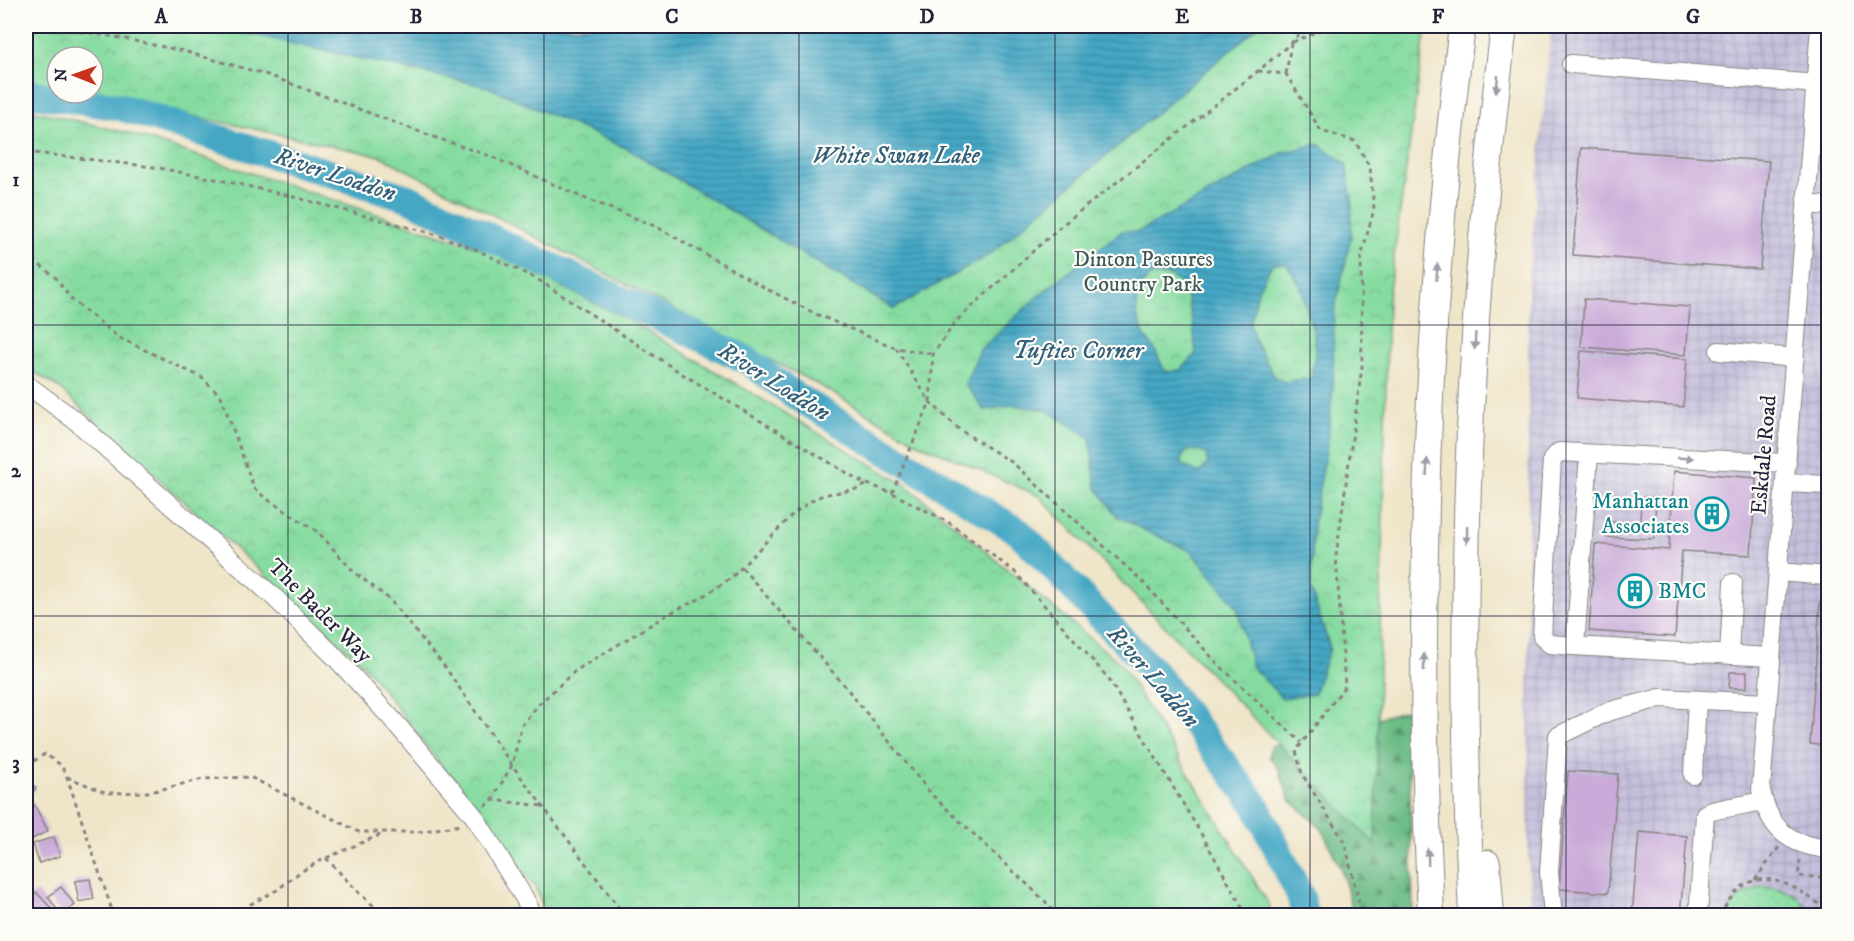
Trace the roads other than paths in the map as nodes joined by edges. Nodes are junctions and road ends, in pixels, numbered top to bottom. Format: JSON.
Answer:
{"nodes":[{"id":1,"x":1462,"y":26,"type":"edge"},
{"id":2,"x":1504,"y":26,"type":"edge"},
{"id":3,"x":1820,"y":26,"type":"edge"},
{"id":4,"x":1571,"y":64,"type":"dead end"},
{"id":5,"x":1816,"y":84,"type":"junction"},
{"id":6,"x":1807,"y":204,"type":"junction"},
{"id":7,"x":1828,"y":206,"type":"edge"},
{"id":8,"x":1719,"y":351,"type":"dead end"},
{"id":9,"x":1795,"y":358,"type":"junction"},
{"id":10,"x":26,"y":384,"type":"edge"},
{"id":11,"x":1589,"y":454,"type":"junction"},
{"id":12,"x":1787,"y":463,"type":"junction"},
{"id":13,"x":1785,"y":483,"type":"junction"},
{"id":14,"x":1828,"y":485,"type":"edge"},
{"id":15,"x":1778,"y":572,"type":"junction"},
{"id":16,"x":1828,"y":576,"type":"edge"},
{"id":17,"x":1733,"y":583,"type":"dead end"},
{"id":18,"x":1466,"y":636,"type":"junction"},
{"id":19,"x":1575,"y":646,"type":"junction"},
{"id":20,"x":1729,"y":655,"type":"junction"},
{"id":21,"x":1771,"y":657,"type":"junction"},
{"id":22,"x":1697,"y":700,"type":"junction"},
{"id":23,"x":1768,"y":703,"type":"junction"},
{"id":24,"x":1693,"y":775,"type":"dead end"},
{"id":25,"x":1763,"y":801,"type":"junction"},
{"id":26,"x":1828,"y":849,"type":"edge"},
{"id":27,"x":533,"y":915,"type":"edge"},
{"id":28,"x":1431,"y":915,"type":"edge"},
{"id":29,"x":1472,"y":915,"type":"edge"},
{"id":30,"x":1491,"y":915,"type":"edge"},
{"id":31,"x":1553,"y":915,"type":"edge"},
{"id":32,"x":1698,"y":915,"type":"edge"}],
"edges":[{"from":28,"to":1,"type":"highway","one_way":true},
{"from":2,"to":18,"type":"highway","one_way":true},
{"from":3,"to":5,"type":"street","name":"Eskdale Road"},
{"from":4,"to":5,"type":"street"},
{"from":5,"to":6,"type":"street","name":"Eskdale Road"},
{"from":6,"to":7,"type":"street"},
{"from":6,"to":9,"type":"street","name":"Eskdale Road"},
{"from":8,"to":9,"type":"street"},
{"from":9,"to":12,"type":"street","name":"Eskdale Road"},
{"from":10,"to":27,"type":"street","name":"The Bader Way"},
{"from":11,"to":12,"type":"street","one_way":true},
{"from":11,"to":19,"type":"street"},
{"from":11,"to":19,"type":"street"},
{"from":12,"to":13,"type":"street","name":"Eskdale Road"},
{"from":13,"to":14,"type":"street"},
{"from":13,"to":15,"type":"street","name":"Eskdale Road"},
{"from":15,"to":16,"type":"street"},
{"from":15,"to":21,"type":"street","name":"Eskdale Road"},
{"from":17,"to":20,"type":"street"},
{"from":18,"to":29,"type":"highway"},
{"from":18,"to":30,"type":"highway"},
{"from":19,"to":20,"type":"street"},
{"from":20,"to":21,"type":"street"},
{"from":21,"to":23,"type":"street","name":"Eskdale Road"},
{"from":22,"to":23,"type":"street"},
{"from":22,"to":24,"type":"street"},
{"from":22,"to":31,"type":"street"},
{"from":23,"to":25,"type":"street","name":"Eskdale Road"},
{"from":25,"to":26,"type":"street"},
{"from":25,"to":32,"type":"street"}]}
